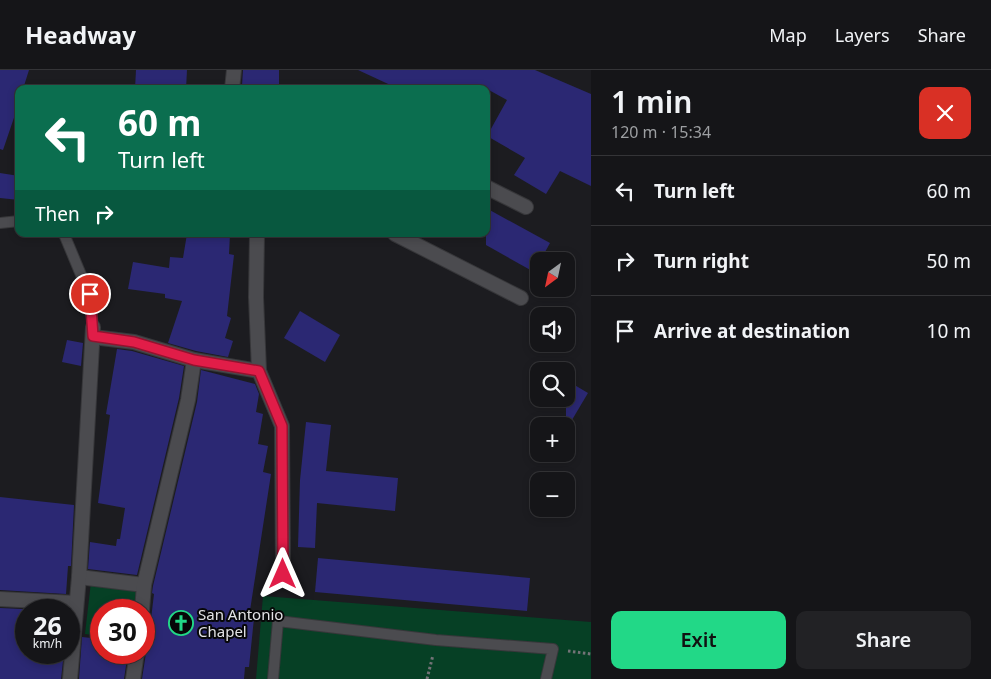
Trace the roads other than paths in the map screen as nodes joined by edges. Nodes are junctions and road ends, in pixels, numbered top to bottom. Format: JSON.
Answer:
{"nodes":[{"id":1,"x":234,"y":70,"type":"edge"},
{"id":2,"x":232,"y":85,"type":"edge"},
{"id":3,"x":490,"y":189,"type":"edge"},
{"id":4,"x":526,"y":207,"type":"dead end"},
{"id":5,"x":15,"y":221,"type":"edge"},
{"id":6,"x":0,"y":223,"type":"edge"},
{"id":7,"x":65,"y":237,"type":"edge"},
{"id":8,"x":258,"y":237,"type":"edge"},
{"id":9,"x":401,"y":237,"type":"edge"},
{"id":10,"x":521,"y":298,"type":"dead end"},
{"id":11,"x":93,"y":332,"type":"junction"},
{"id":12,"x":194,"y":360,"type":"junction"},
{"id":13,"x":259,"y":371,"type":"junction"},
{"id":14,"x":283,"y":574,"type":"dead end"},
{"id":15,"x":79,"y":577,"type":"junction"},
{"id":16,"x":144,"y":585,"type":"junction"},
{"id":17,"x":0,"y":599,"type":"edge"},
{"id":18,"x":76,"y":599,"type":"edge"},
{"id":19,"x":143,"y":599,"type":"edge"},
{"id":20,"x":15,"y":600,"type":"edge"},
{"id":21,"x":71,"y":664,"type":"edge"},
{"id":22,"x":135,"y":664,"type":"edge"},
{"id":23,"x":70,"y":679,"type":"edge"},
{"id":24,"x":133,"y":679,"type":"edge"},
{"id":25,"x":273,"y":679,"type":"edge"},
{"id":26,"x":546,"y":679,"type":"edge"}],
"edges":[{"from":1,"to":2,"type":"street"},
{"from":3,"to":4,"type":"street"},
{"from":5,"to":6,"type":"lane"},
{"from":7,"to":11,"type":"lane"},
{"from":8,"to":13,"type":"street"},
{"from":9,"to":10,"type":"street"},
{"from":11,"to":12,"type":"street"},
{"from":11,"to":15,"type":"street"},
{"from":12,"to":13,"type":"street"},
{"from":12,"to":16,"type":"street"},
{"from":13,"to":14,"type":"street"},
{"from":15,"to":16,"type":"street"},
{"from":15,"to":18,"type":"street"},
{"from":16,"to":19,"type":"street"},
{"from":17,"to":20,"type":"street"},
{"from":21,"to":23,"type":"street"},
{"from":22,"to":24,"type":"street"},
{"from":25,"to":26,"type":"lane"}]}
